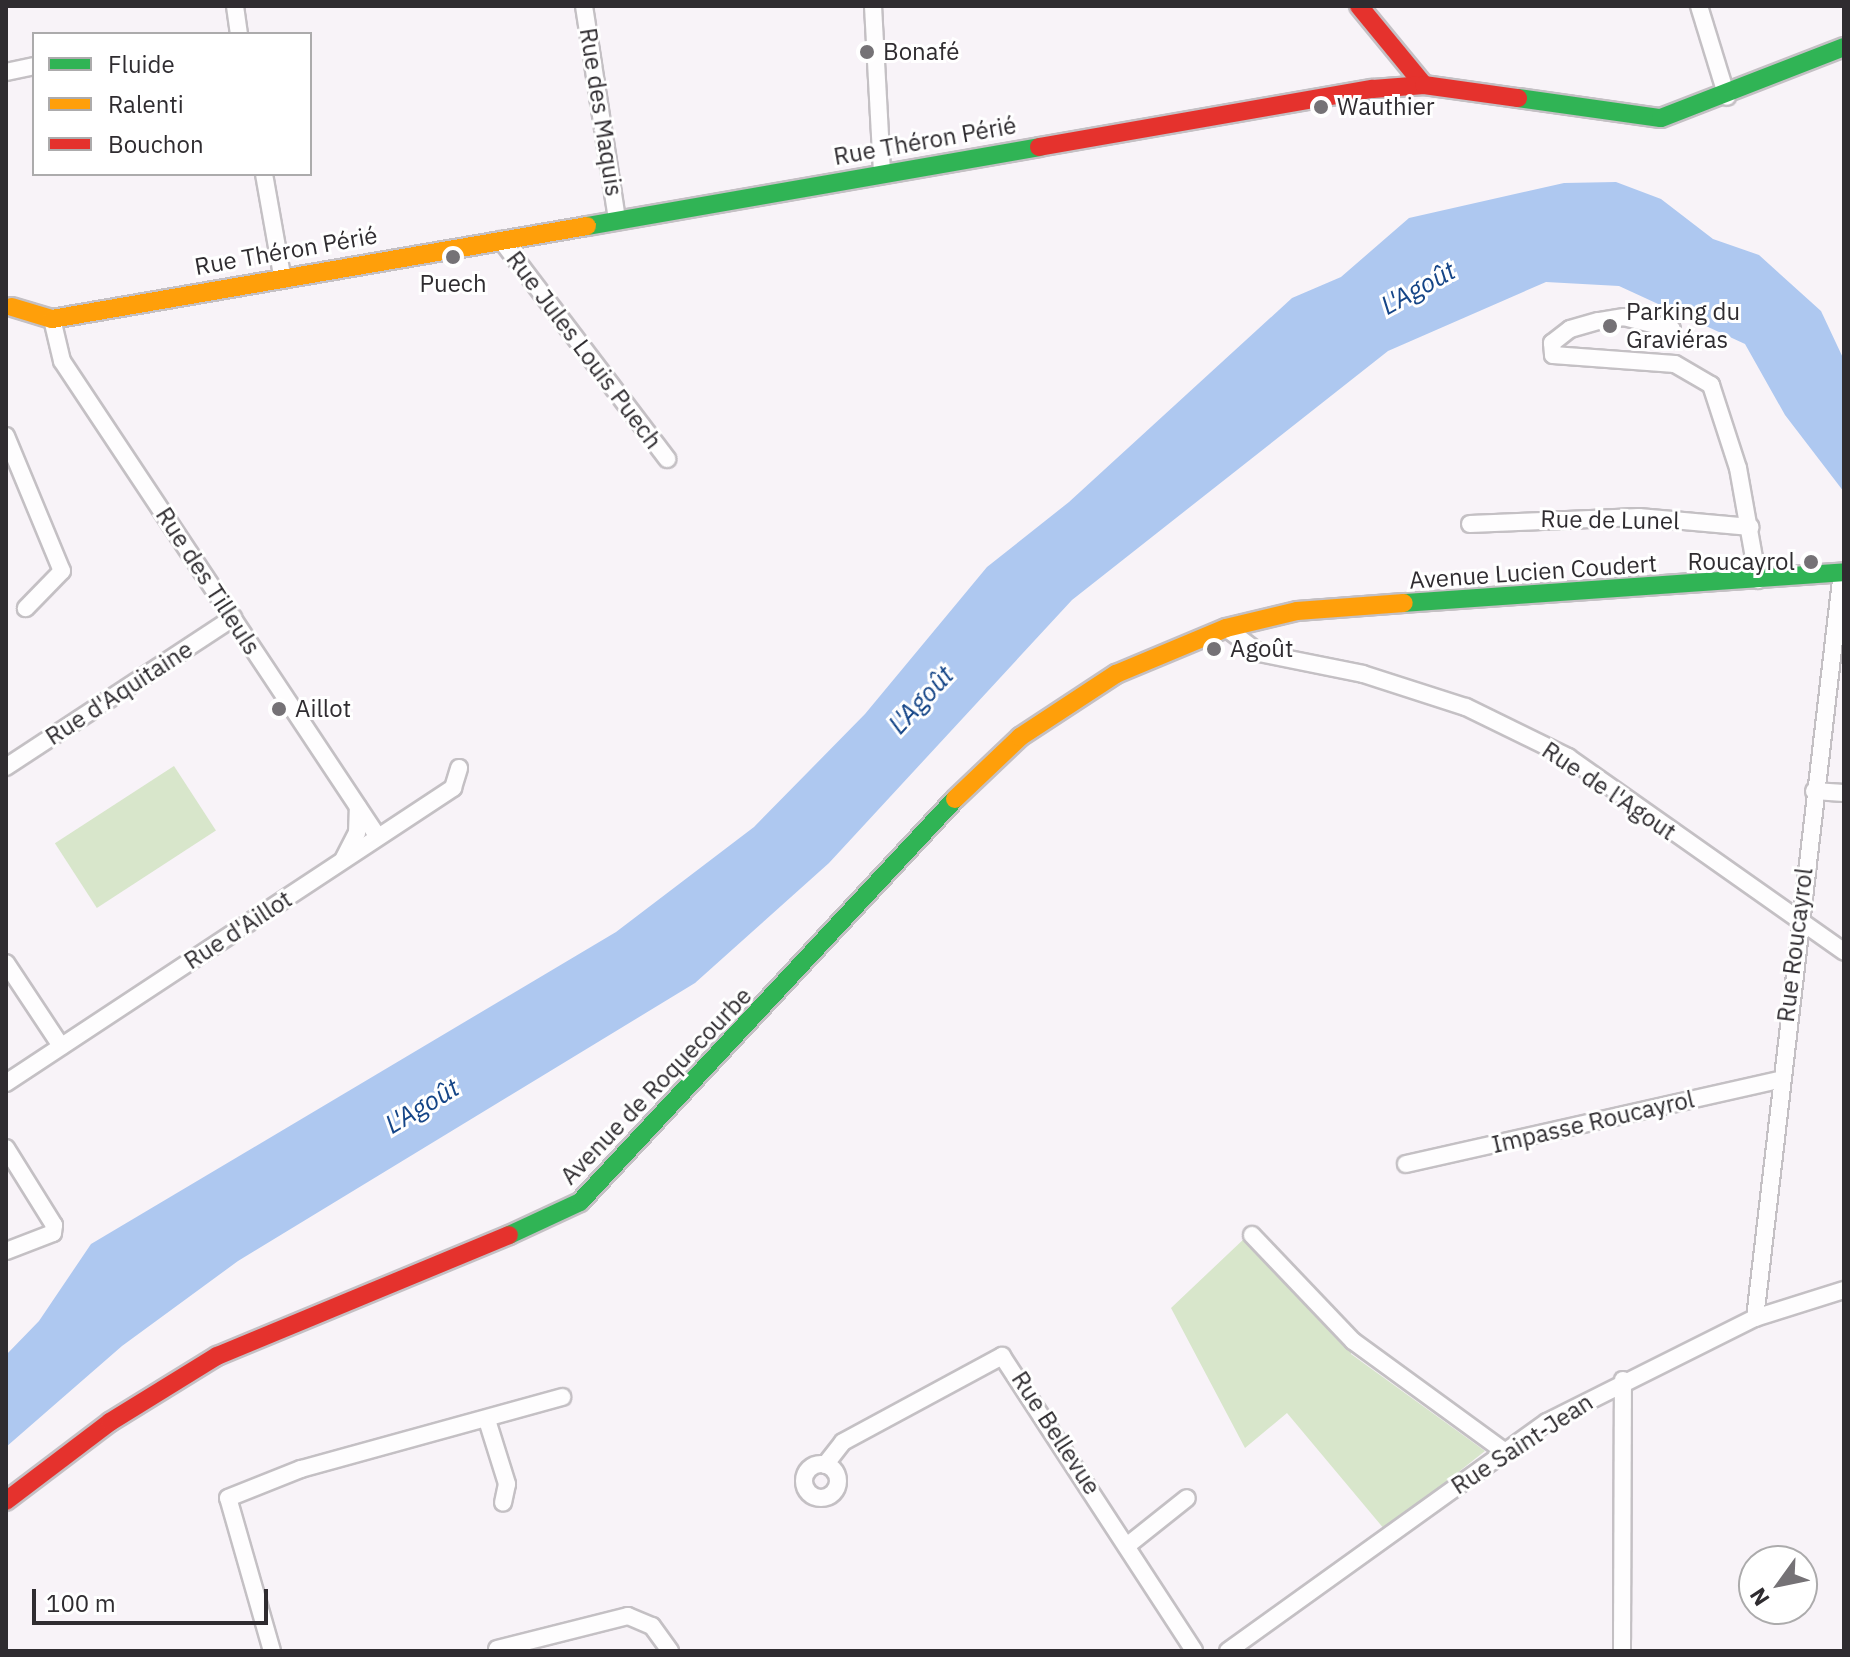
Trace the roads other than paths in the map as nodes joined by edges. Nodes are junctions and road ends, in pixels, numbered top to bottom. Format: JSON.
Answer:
{"nodes":[{"id":1,"x":235,"y":6,"type":"edge"},
{"id":2,"x":584,"y":6,"type":"edge"},
{"id":3,"x":873,"y":6,"type":"edge"},
{"id":4,"x":1359,"y":6,"type":"edge"},
{"id":5,"x":1699,"y":6,"type":"edge"},
{"id":6,"x":239,"y":32,"type":"edge"},
{"id":7,"x":1844,"y":47,"type":"edge"},
{"id":8,"x":32,"y":66,"type":"edge"},
{"id":9,"x":6,"y":72,"type":"edge"},
{"id":10,"x":1424,"y":85,"type":"junction"},
{"id":11,"x":1727,"y":97,"type":"junction"},
{"id":12,"x":882,"y":173,"type":"junction"},
{"id":13,"x":264,"y":176,"type":"edge"},
{"id":14,"x":617,"y":218,"type":"junction"},
{"id":15,"x":501,"y":240,"type":"junction"},
{"id":16,"x":282,"y":275,"type":"junction"},
{"id":17,"x":8,"y":305,"type":"edge"},
{"id":18,"x":52,"y":319,"type":"junction"},
{"id":19,"x":1672,"y":329,"type":"dead end"},
{"id":20,"x":6,"y":436,"type":"edge"},
{"id":21,"x":667,"y":459,"type":"dead end"},
{"id":22,"x":1470,"y":524,"type":"dead end"},
{"id":23,"x":1751,"y":527,"type":"junction"},
{"id":24,"x":1843,"y":572,"type":"edge"},
{"id":25,"x":1758,"y":580,"type":"junction"},
{"id":26,"x":26,"y":608,"type":"dead end"},
{"id":27,"x":233,"y":618,"type":"junction"},
{"id":28,"x":1226,"y":628,"type":"junction"},
{"id":29,"x":1838,"y":646,"type":"edge"},
{"id":30,"x":6,"y":767,"type":"edge"},
{"id":31,"x":459,"y":768,"type":"dead end"},
{"id":32,"x":1814,"y":791,"type":"junction"},
{"id":33,"x":1844,"y":793,"type":"edge"},
{"id":34,"x":358,"y":807,"type":"junction"},
{"id":35,"x":378,"y":837,"type":"junction"},
{"id":36,"x":341,"y":862,"type":"junction"},
{"id":37,"x":1797,"y":925,"type":"junction"},
{"id":38,"x":1844,"y":952,"type":"edge"},
{"id":39,"x":6,"y":963,"type":"edge"},
{"id":40,"x":61,"y":1046,"type":"junction"},
{"id":41,"x":1780,"y":1080,"type":"junction"},
{"id":42,"x":6,"y":1083,"type":"edge"},
{"id":43,"x":6,"y":1148,"type":"edge"},
{"id":44,"x":1406,"y":1164,"type":"dead end"},
{"id":45,"x":1252,"y":1235,"type":"dead end"},
{"id":46,"x":6,"y":1251,"type":"edge"},
{"id":47,"x":1844,"y":1290,"type":"edge"},
{"id":48,"x":1755,"y":1318,"type":"junction"},
{"id":49,"x":1623,"y":1380,"type":"junction"},
{"id":50,"x":562,"y":1397,"type":"dead end"},
{"id":51,"x":487,"y":1420,"type":"junction"},
{"id":52,"x":1505,"y":1452,"type":"junction"},
{"id":53,"x":825,"y":1465,"type":"dead end"},
{"id":54,"x":1187,"y":1498,"type":"dead end"},
{"id":55,"x":6,"y":1501,"type":"edge"},
{"id":56,"x":503,"y":1503,"type":"dead end"},
{"id":57,"x":1128,"y":1545,"type":"junction"},
{"id":58,"x":497,"y":1649,"type":"edge"},
{"id":59,"x":272,"y":1651,"type":"edge"},
{"id":60,"x":670,"y":1651,"type":"edge"},
{"id":61,"x":1194,"y":1651,"type":"edge"},
{"id":62,"x":1228,"y":1651,"type":"edge"},
{"id":63,"x":1622,"y":1651,"type":"edge"}],
"edges":[{"from":1,"to":6,"type":"street"},
{"from":2,"to":14,"type":"street","name":"Rue des Maquis"},
{"from":3,"to":12,"type":"street"},
{"from":4,"to":10,"type":"main road"},
{"from":5,"to":11,"type":"street"},
{"from":7,"to":11,"type":"main road","name":"Rue Théron Périé"},
{"from":8,"to":9,"type":"street"},
{"from":10,"to":11,"type":"main road","name":"Rue Théron Périé"},
{"from":10,"to":12,"type":"main road","name":"Rue Théron Périé"},
{"from":12,"to":14,"type":"main road","name":"Rue Théron Périé"},
{"from":13,"to":16,"type":"street"},
{"from":14,"to":15,"type":"main road","name":"Rue Théron Périé"},
{"from":15,"to":16,"type":"main road","name":"Rue Théron Périé"},
{"from":15,"to":21,"type":"street","name":"Rue Jules Louis Puech"},
{"from":16,"to":18,"type":"main road","name":"Rue Théron Périé"},
{"from":17,"to":18,"type":"main road","name":"Rue Théron Périé"},
{"from":18,"to":27,"type":"street","name":"Rue des Tilleuls"},
{"from":19,"to":23,"type":"street"},
{"from":20,"to":26,"type":"street"},
{"from":22,"to":23,"type":"street","name":"Rue de Lunel"},
{"from":23,"to":25,"type":"street"},
{"from":24,"to":25,"type":"main road","name":"Avenue Lucien Coudert"},
{"from":24,"to":29,"type":"street","name":"Rue Roucayrol"},
{"from":25,"to":28,"type":"main road","name":"Avenue Lucien Coudert"},
{"from":27,"to":30,"type":"street","name":"Rue d'Aquitaine"},
{"from":27,"to":34,"type":"street","name":"Rue des Tilleuls"},
{"from":28,"to":37,"type":"street","name":"Rue de l'Agout"},
{"from":28,"to":55,"type":"main road","name":"Avenue de Roquecourbe"},
{"from":29,"to":32,"type":"street","name":"Rue Roucayrol"},
{"from":31,"to":35,"type":"street","name":"Rue d'Aillot"},
{"from":32,"to":33,"type":"street"},
{"from":32,"to":37,"type":"street","name":"Rue Roucayrol"},
{"from":34,"to":35,"type":"street","name":"Rue des Tilleuls"},
{"from":34,"to":36,"type":"street"},
{"from":35,"to":36,"type":"street","name":"Rue d'Aillot"},
{"from":36,"to":40,"type":"street","name":"Rue d'Aillot"},
{"from":37,"to":38,"type":"street","name":"Rue de l'Agout"},
{"from":37,"to":41,"type":"street","name":"Rue Roucayrol"},
{"from":39,"to":40,"type":"street"},
{"from":40,"to":42,"type":"street","name":"Rue d'Aillot"},
{"from":41,"to":44,"type":"street","name":"Impasse Roucayrol"},
{"from":41,"to":48,"type":"street","name":"Rue Roucayrol"},
{"from":43,"to":46,"type":"street"},
{"from":45,"to":52,"type":"street"},
{"from":47,"to":48,"type":"street","name":"Rue Saint-Jean"},
{"from":48,"to":49,"type":"street","name":"Rue Saint-Jean"},
{"from":49,"to":52,"type":"street","name":"Rue Saint-Jean"},
{"from":49,"to":63,"type":"street"},
{"from":50,"to":51,"type":"street"},
{"from":51,"to":56,"type":"street"},
{"from":51,"to":59,"type":"street"},
{"from":52,"to":62,"type":"street","name":"Rue Saint-Jean"},
{"from":53,"to":57,"type":"street","name":"Rue Bellevue"},
{"from":54,"to":57,"type":"street"},
{"from":57,"to":61,"type":"street","name":"Rue Bellevue"},
{"from":58,"to":60,"type":"street"}]}
